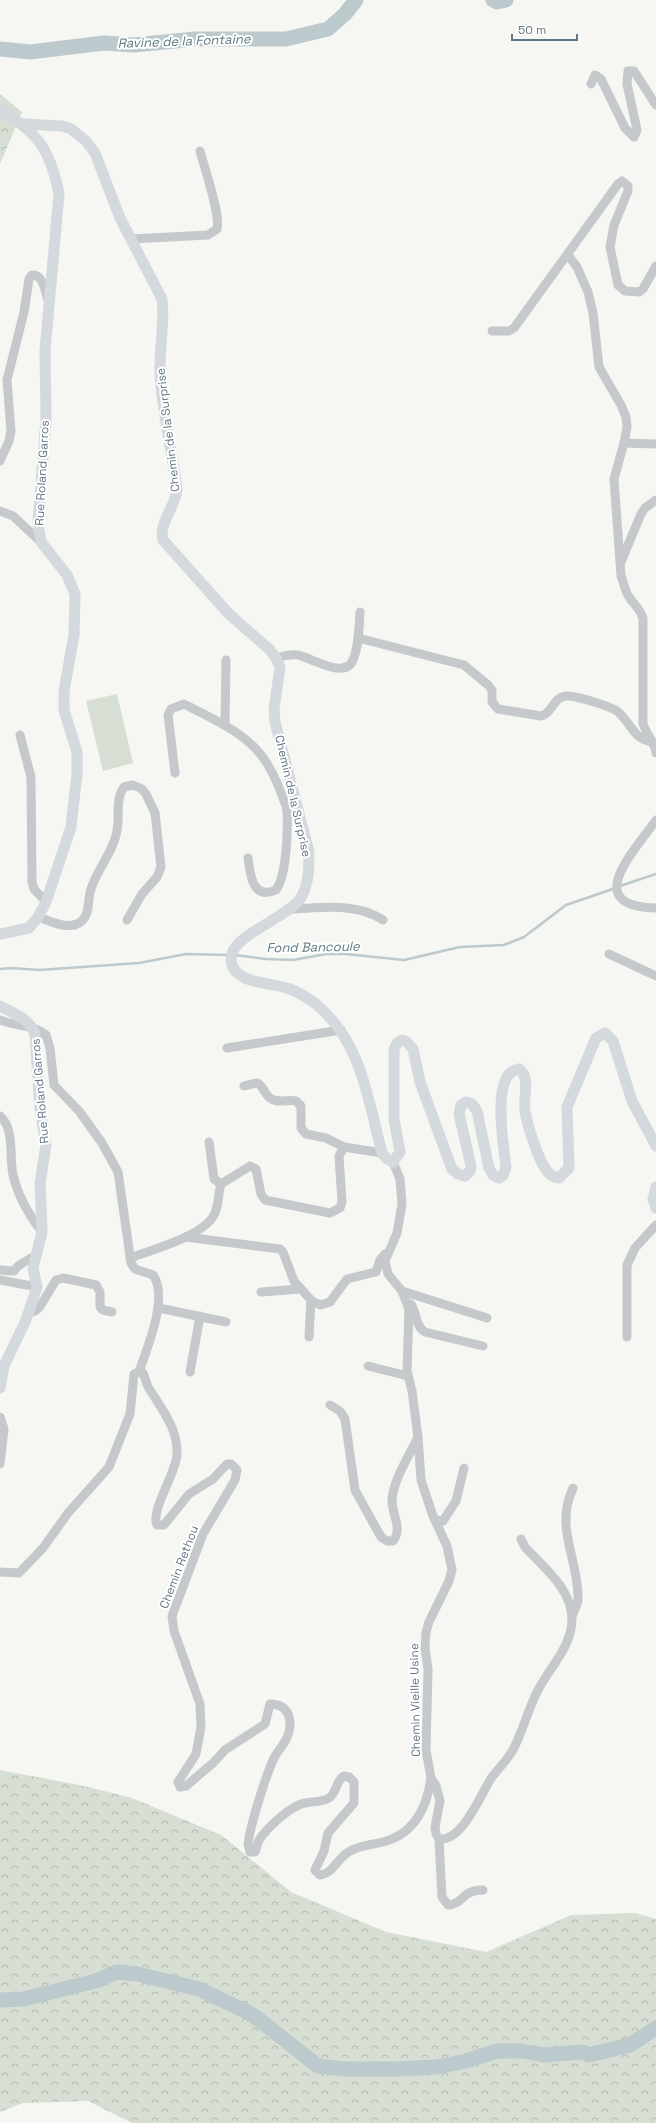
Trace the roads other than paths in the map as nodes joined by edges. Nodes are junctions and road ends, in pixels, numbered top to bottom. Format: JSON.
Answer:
{"nodes":[{"id":1,"x":591,"y":84,"type":"dead end"},
{"id":2,"x":656,"y":106,"type":"edge"},
{"id":3,"x":0,"y":109,"type":"edge"},
{"id":4,"x":23,"y":124,"type":"junction"},
{"id":5,"x":200,"y":151,"type":"dead end"},
{"id":6,"x":131,"y":239,"type":"junction"},
{"id":7,"x":568,"y":255,"type":"junction"},
{"id":8,"x":656,"y":266,"type":"edge"},
{"id":9,"x":50,"y":303,"type":"junction"},
{"id":10,"x":492,"y":331,"type":"dead end"},
{"id":11,"x":624,"y":443,"type":"junction"},
{"id":12,"x":656,"y":444,"type":"edge"},
{"id":13,"x":0,"y":461,"type":"edge"},
{"id":14,"x":656,"y":500,"type":"edge"},
{"id":15,"x":0,"y":511,"type":"edge"},
{"id":16,"x":41,"y":542,"type":"junction"},
{"id":17,"x":620,"y":563,"type":"junction"},
{"id":18,"x":360,"y":612,"type":"dead end"},
{"id":19,"x":358,"y":638,"type":"junction"},
{"id":20,"x":276,"y":658,"type":"junction"},
{"id":21,"x":226,"y":660,"type":"dead end"},
{"id":22,"x":225,"y":724,"type":"junction"},
{"id":23,"x":20,"y":734,"type":"dead end"},
{"id":24,"x":655,"y":747,"type":"edge"},
{"id":25,"x":175,"y":773,"type":"dead end"},
{"id":26,"x":292,"y":808,"type":"junction"},
{"id":27,"x":656,"y":820,"type":"edge"},
{"id":28,"x":248,"y":858,"type":"dead end"},
{"id":29,"x":46,"y":902,"type":"junction"},
{"id":30,"x":656,"y":908,"type":"edge"},
{"id":31,"x":291,"y":909,"type":"junction"},
{"id":32,"x":38,"y":918,"type":"junction"},
{"id":33,"x":127,"y":920,"type":"dead end"},
{"id":34,"x":383,"y":920,"type":"dead end"},
{"id":35,"x":0,"y":934,"type":"edge"},
{"id":36,"x":609,"y":954,"type":"dead end"},
{"id":37,"x":656,"y":976,"type":"edge"},
{"id":38,"x":0,"y":1006,"type":"edge"},
{"id":39,"x":0,"y":1020,"type":"edge"},
{"id":40,"x":33,"y":1027,"type":"junction"},
{"id":41,"x":340,"y":1030,"type":"junction"},
{"id":42,"x":227,"y":1048,"type":"dead end"},
{"id":43,"x":244,"y":1086,"type":"dead end"},
{"id":44,"x":0,"y":1116,"type":"edge"},
{"id":45,"x":209,"y":1142,"type":"dead end"},
{"id":46,"x":656,"y":1146,"type":"edge"},
{"id":47,"x":344,"y":1147,"type":"junction"},
{"id":48,"x":382,"y":1154,"type":"junction"},
{"id":49,"x":393,"y":1162,"type":"junction"},
{"id":50,"x":221,"y":1184,"type":"junction"},
{"id":51,"x":656,"y":1187,"type":"edge"},
{"id":52,"x":656,"y":1208,"type":"edge"},
{"id":53,"x":656,"y":1226,"type":"edge"},
{"id":54,"x":42,"y":1232,"type":"junction"},
{"id":55,"x":186,"y":1237,"type":"junction"},
{"id":56,"x":390,"y":1248,"type":"junction"},
{"id":57,"x":36,"y":1255,"type":"junction"},
{"id":58,"x":130,"y":1258,"type":"junction"},
{"id":59,"x":0,"y":1270,"type":"edge"},
{"id":60,"x":0,"y":1280,"type":"edge"},
{"id":61,"x":37,"y":1287,"type":"junction"},
{"id":62,"x":300,"y":1289,"type":"junction"},
{"id":63,"x":261,"y":1292,"type":"dead end"},
{"id":64,"x":404,"y":1294,"type":"junction"},
{"id":65,"x":311,"y":1300,"type":"junction"},
{"id":66,"x":159,"y":1308,"type":"junction"},
{"id":67,"x":30,"y":1312,"type":"junction"},
{"id":68,"x":112,"y":1312,"type":"dead end"},
{"id":69,"x":200,"y":1316,"type":"junction"},
{"id":70,"x":487,"y":1318,"type":"dead end"},
{"id":71,"x":226,"y":1322,"type":"dead end"},
{"id":72,"x":309,"y":1337,"type":"dead end"},
{"id":73,"x":627,"y":1337,"type":"dead end"},
{"id":74,"x":483,"y":1346,"type":"dead end"},
{"id":75,"x":368,"y":1366,"type":"dead end"},
{"id":76,"x":139,"y":1372,"type":"junction"},
{"id":77,"x":190,"y":1372,"type":"dead end"},
{"id":78,"x":408,"y":1376,"type":"junction"},
{"id":79,"x":0,"y":1388,"type":"edge"},
{"id":80,"x":330,"y":1405,"type":"dead end"},
{"id":81,"x":0,"y":1417,"type":"edge"},
{"id":82,"x":418,"y":1437,"type":"junction"},
{"id":83,"x":0,"y":1464,"type":"edge"},
{"id":84,"x":464,"y":1468,"type":"dead end"},
{"id":85,"x":573,"y":1488,"type":"dead end"},
{"id":86,"x":436,"y":1520,"type":"junction"},
{"id":87,"x":521,"y":1539,"type":"dead end"},
{"id":88,"x":0,"y":1572,"type":"edge"},
{"id":89,"x":572,"y":1618,"type":"junction"},
{"id":90,"x":431,"y":1778,"type":"junction"},
{"id":91,"x":439,"y":1838,"type":"junction"},
{"id":92,"x":483,"y":1890,"type":"dead end"}],
"edges":[{"from":1,"to":2,"type":"street"},
{"from":3,"to":4,"type":"main road","name":"Rue Roland Garros"},
{"from":4,"to":6,"type":"main road","name":"Chemin de la Surprise"},
{"from":4,"to":9,"type":"main road","name":"Rue Roland Garros"},
{"from":5,"to":6,"type":"street"},
{"from":6,"to":20,"type":"main road","name":"Chemin de la Surprise"},
{"from":7,"to":8,"type":"street"},
{"from":7,"to":10,"type":"street"},
{"from":7,"to":11,"type":"street"},
{"from":9,"to":13,"type":"street"},
{"from":9,"to":16,"type":"main road","name":"Rue Roland Garros"},
{"from":11,"to":12,"type":"street"},
{"from":11,"to":17,"type":"street"},
{"from":14,"to":17,"type":"street"},
{"from":15,"to":16,"type":"street"},
{"from":16,"to":29,"type":"main road","name":"Rue Roland Garros"},
{"from":17,"to":24,"type":"street"},
{"from":18,"to":19,"type":"street"},
{"from":19,"to":20,"type":"street"},
{"from":19,"to":24,"type":"street"},
{"from":20,"to":26,"type":"main road","name":"Chemin de la Surprise"},
{"from":21,"to":22,"type":"street"},
{"from":22,"to":25,"type":"street"},
{"from":22,"to":26,"type":"street"},
{"from":23,"to":29,"type":"street"},
{"from":26,"to":28,"type":"street"},
{"from":26,"to":31,"type":"main road","name":"Chemin de la Surprise"},
{"from":27,"to":30,"type":"street"},
{"from":29,"to":32,"type":"main road","name":"Rue Roland Garros"},
{"from":31,"to":34,"type":"street"},
{"from":31,"to":41,"type":"main road","name":"Chemin de la Surprise"},
{"from":32,"to":33,"type":"street"},
{"from":32,"to":35,"type":"main road","name":"Rue Roland Garros"},
{"from":36,"to":37,"type":"street"},
{"from":38,"to":40,"type":"main road","name":"Rue Roland Garros"},
{"from":39,"to":40,"type":"street"},
{"from":40,"to":54,"type":"main road","name":"Rue Roland Garros"},
{"from":40,"to":58,"type":"street"},
{"from":41,"to":42,"type":"street"},
{"from":41,"to":48,"type":"main road","name":"Chemin de la Surprise"},
{"from":43,"to":47,"type":"street"},
{"from":44,"to":54,"type":"street"},
{"from":45,"to":50,"type":"street"},
{"from":46,"to":49,"type":"main road"},
{"from":47,"to":48,"type":"street"},
{"from":47,"to":50,"type":"street"},
{"from":48,"to":49,"type":"main road"},
{"from":49,"to":56,"type":"street","name":"Chemin Vieille Usine"},
{"from":50,"to":55,"type":"street"},
{"from":51,"to":52,"type":"main road"},
{"from":53,"to":73,"type":"street"},
{"from":54,"to":57,"type":"main road","name":"Rue Roland Garros"},
{"from":55,"to":58,"type":"street"},
{"from":55,"to":62,"type":"street"},
{"from":56,"to":64,"type":"street","name":"Chemin Vieille Usine"},
{"from":56,"to":65,"type":"street"},
{"from":57,"to":59,"type":"street"},
{"from":57,"to":61,"type":"main road","name":"Rue Roland Garros"},
{"from":58,"to":66,"type":"street"},
{"from":60,"to":61,"type":"street"},
{"from":61,"to":67,"type":"main road","name":"Rue Roland Garros"},
{"from":62,"to":63,"type":"street"},
{"from":62,"to":65,"type":"street"},
{"from":64,"to":70,"type":"street"},
{"from":64,"to":74,"type":"street","name":"Chemin Vieille Usine"},
{"from":64,"to":78,"type":"street","name":"Chemin Vieille Usine"},
{"from":65,"to":72,"type":"street"},
{"from":66,"to":69,"type":"street"},
{"from":66,"to":76,"type":"street"},
{"from":67,"to":68,"type":"street","name":"Rue Roland Garros"},
{"from":67,"to":79,"type":"main road","name":"Rue Roland Garros"},
{"from":69,"to":71,"type":"street"},
{"from":69,"to":77,"type":"street"},
{"from":75,"to":78,"type":"street"},
{"from":76,"to":88,"type":"street"},
{"from":76,"to":90,"type":"street","name":"Chemin Rethou"},
{"from":78,"to":82,"type":"street","name":"Chemin Vieille Usine"},
{"from":80,"to":82,"type":"street"},
{"from":81,"to":83,"type":"street"},
{"from":82,"to":86,"type":"street","name":"Chemin Vieille Usine"},
{"from":84,"to":86,"type":"street"},
{"from":85,"to":89,"type":"street"},
{"from":86,"to":90,"type":"street","name":"Chemin Vieille Usine"},
{"from":87,"to":89,"type":"street"},
{"from":89,"to":91,"type":"street"},
{"from":90,"to":91,"type":"street","name":"Chemin Vieille Usine"},
{"from":91,"to":92,"type":"street","name":"Chemin Vieille Usine"}]}
